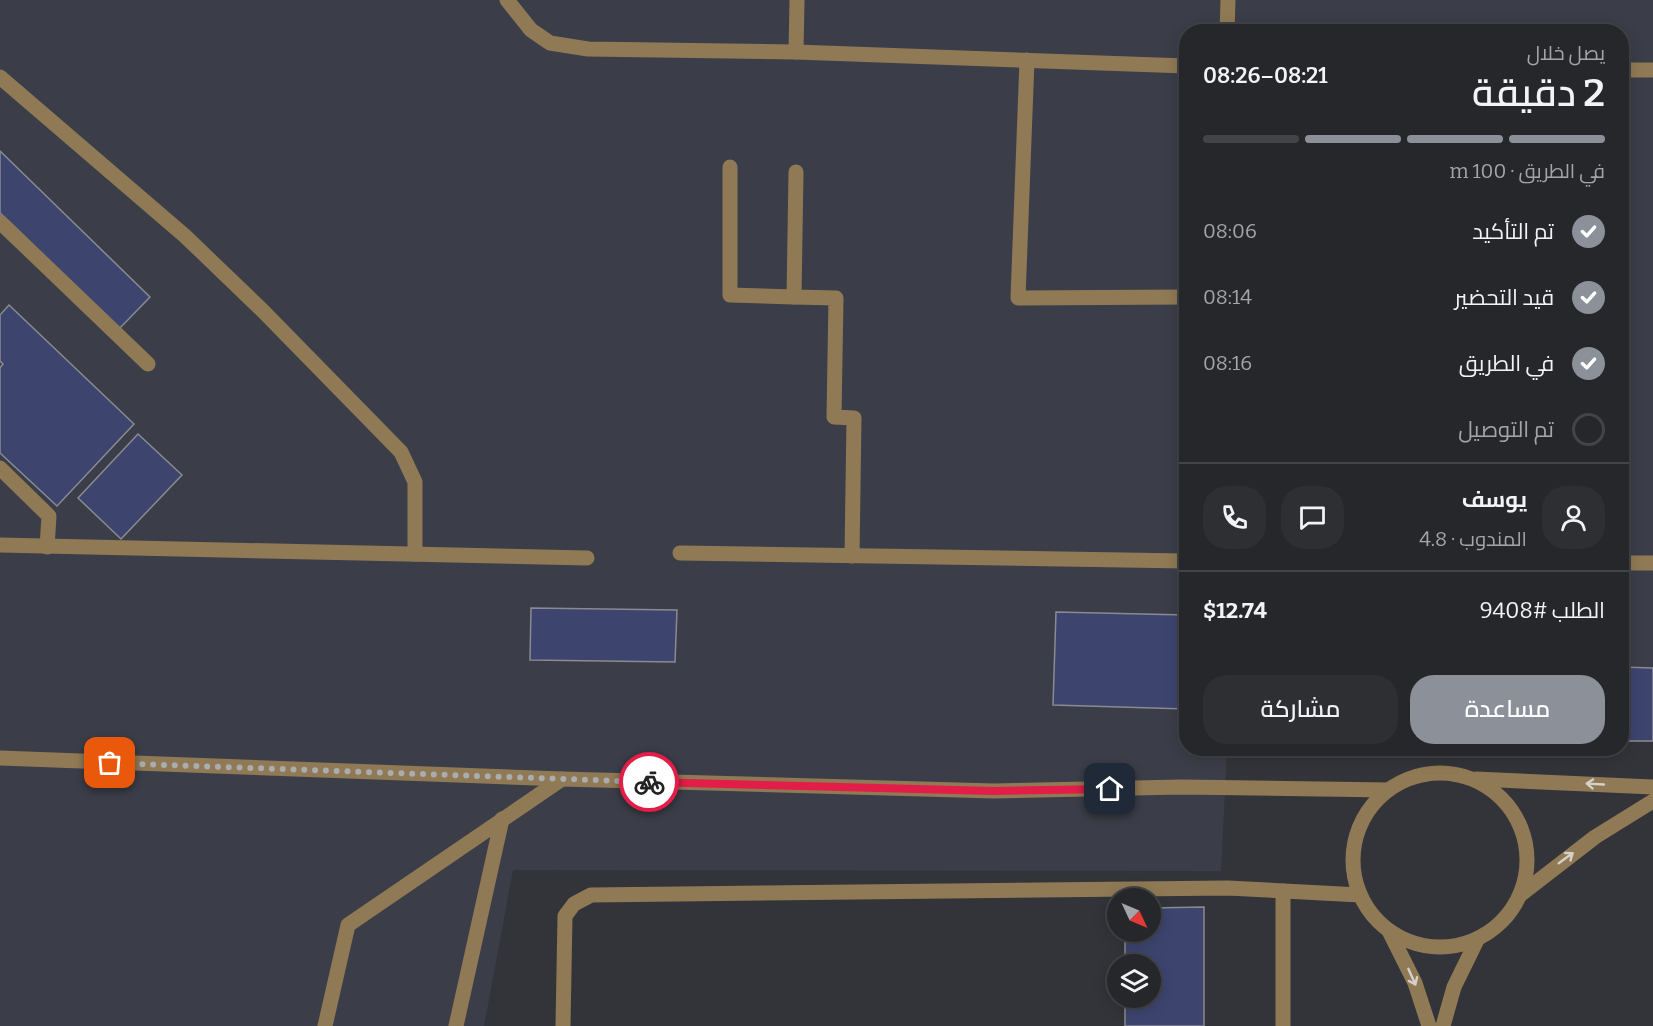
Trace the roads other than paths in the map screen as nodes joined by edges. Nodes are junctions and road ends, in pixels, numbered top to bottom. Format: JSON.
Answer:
{"nodes":[{"id":1,"x":507,"y":0,"type":"edge"},
{"id":2,"x":796,"y":0,"type":"edge"},
{"id":3,"x":1228,"y":0,"type":"edge"},
{"id":4,"x":1227,"y":24,"type":"edge"},
{"id":5,"x":795,"y":52,"type":"junction"},
{"id":6,"x":1027,"y":60,"type":"junction"},
{"id":7,"x":1179,"y":66,"type":"edge"},
{"id":8,"x":1629,"y":70,"type":"edge"},
{"id":9,"x":1653,"y":70,"type":"edge"},
{"id":10,"x":0,"y":77,"type":"edge"},
{"id":11,"x":730,"y":167,"type":"dead end"},
{"id":12,"x":796,"y":172,"type":"dead end"},
{"id":13,"x":0,"y":222,"type":"edge"},
{"id":14,"x":794,"y":297,"type":"junction"},
{"id":15,"x":1179,"y":297,"type":"edge"},
{"id":16,"x":148,"y":364,"type":"dead end"},
{"id":17,"x":0,"y":468,"type":"edge"},
{"id":18,"x":0,"y":545,"type":"edge"},
{"id":19,"x":47,"y":547,"type":"junction"},
{"id":20,"x":680,"y":553,"type":"dead end"},
{"id":21,"x":415,"y":554,"type":"junction"},
{"id":22,"x":852,"y":556,"type":"junction"},
{"id":23,"x":587,"y":558,"type":"dead end"},
{"id":24,"x":1179,"y":561,"type":"edge"},
{"id":25,"x":1629,"y":563,"type":"edge"},
{"id":26,"x":1653,"y":563,"type":"edge"},
{"id":27,"x":0,"y":758,"type":"edge"},
{"id":28,"x":562,"y":779,"type":"junction"},
{"id":29,"x":1474,"y":779,"type":"junction"},
{"id":30,"x":1653,"y":787,"type":"edge"},
{"id":31,"x":1388,"y":790,"type":"junction"},
{"id":32,"x":1653,"y":801,"type":"edge"},
{"id":33,"x":502,"y":819,"type":"junction"},
{"id":34,"x":1283,"y":891,"type":"junction"},
{"id":35,"x":1520,"y":895,"type":"junction"},
{"id":36,"x":1360,"y":896,"type":"junction"},
{"id":37,"x":1388,"y":930,"type":"junction"},
{"id":38,"x":1478,"y":938,"type":"junction"},
{"id":39,"x":325,"y":1026,"type":"edge"},
{"id":40,"x":456,"y":1026,"type":"edge"},
{"id":41,"x":563,"y":1026,"type":"edge"},
{"id":42,"x":1283,"y":1026,"type":"edge"},
{"id":43,"x":1429,"y":1026,"type":"edge"},
{"id":44,"x":1443,"y":1026,"type":"edge"}],
"edges":[{"from":1,"to":5,"type":"street"},
{"from":2,"to":5,"type":"street"},
{"from":3,"to":4,"type":"street"},
{"from":5,"to":6,"type":"street"},
{"from":6,"to":7,"type":"street"},
{"from":6,"to":15,"type":"street"},
{"from":8,"to":9,"type":"street"},
{"from":10,"to":21,"type":"street"},
{"from":11,"to":14,"type":"street"},
{"from":12,"to":14,"type":"street"},
{"from":13,"to":16,"type":"street"},
{"from":14,"to":22,"type":"street"},
{"from":17,"to":19,"type":"street"},
{"from":18,"to":19,"type":"street"},
{"from":19,"to":21,"type":"street"},
{"from":20,"to":22,"type":"street"},
{"from":21,"to":23,"type":"street"},
{"from":22,"to":24,"type":"street"},
{"from":25,"to":26,"type":"street"},
{"from":27,"to":28,"type":"street"},
{"from":28,"to":31,"type":"street"},
{"from":28,"to":33,"type":"street"},
{"from":30,"to":29,"type":"street","one_way":true},
{"from":29,"to":31,"type":"street"},
{"from":29,"to":35,"type":"street"},
{"from":31,"to":36,"type":"street"},
{"from":35,"to":32,"type":"street","one_way":true},
{"from":33,"to":39,"type":"street"},
{"from":33,"to":40,"type":"street"},
{"from":34,"to":36,"type":"street"},
{"from":34,"to":41,"type":"street"},
{"from":34,"to":42,"type":"street"},
{"from":35,"to":38,"type":"street"},
{"from":36,"to":37,"type":"street"},
{"from":37,"to":38,"type":"street"},
{"from":37,"to":43,"type":"street","one_way":true},
{"from":38,"to":44,"type":"street"}]}
